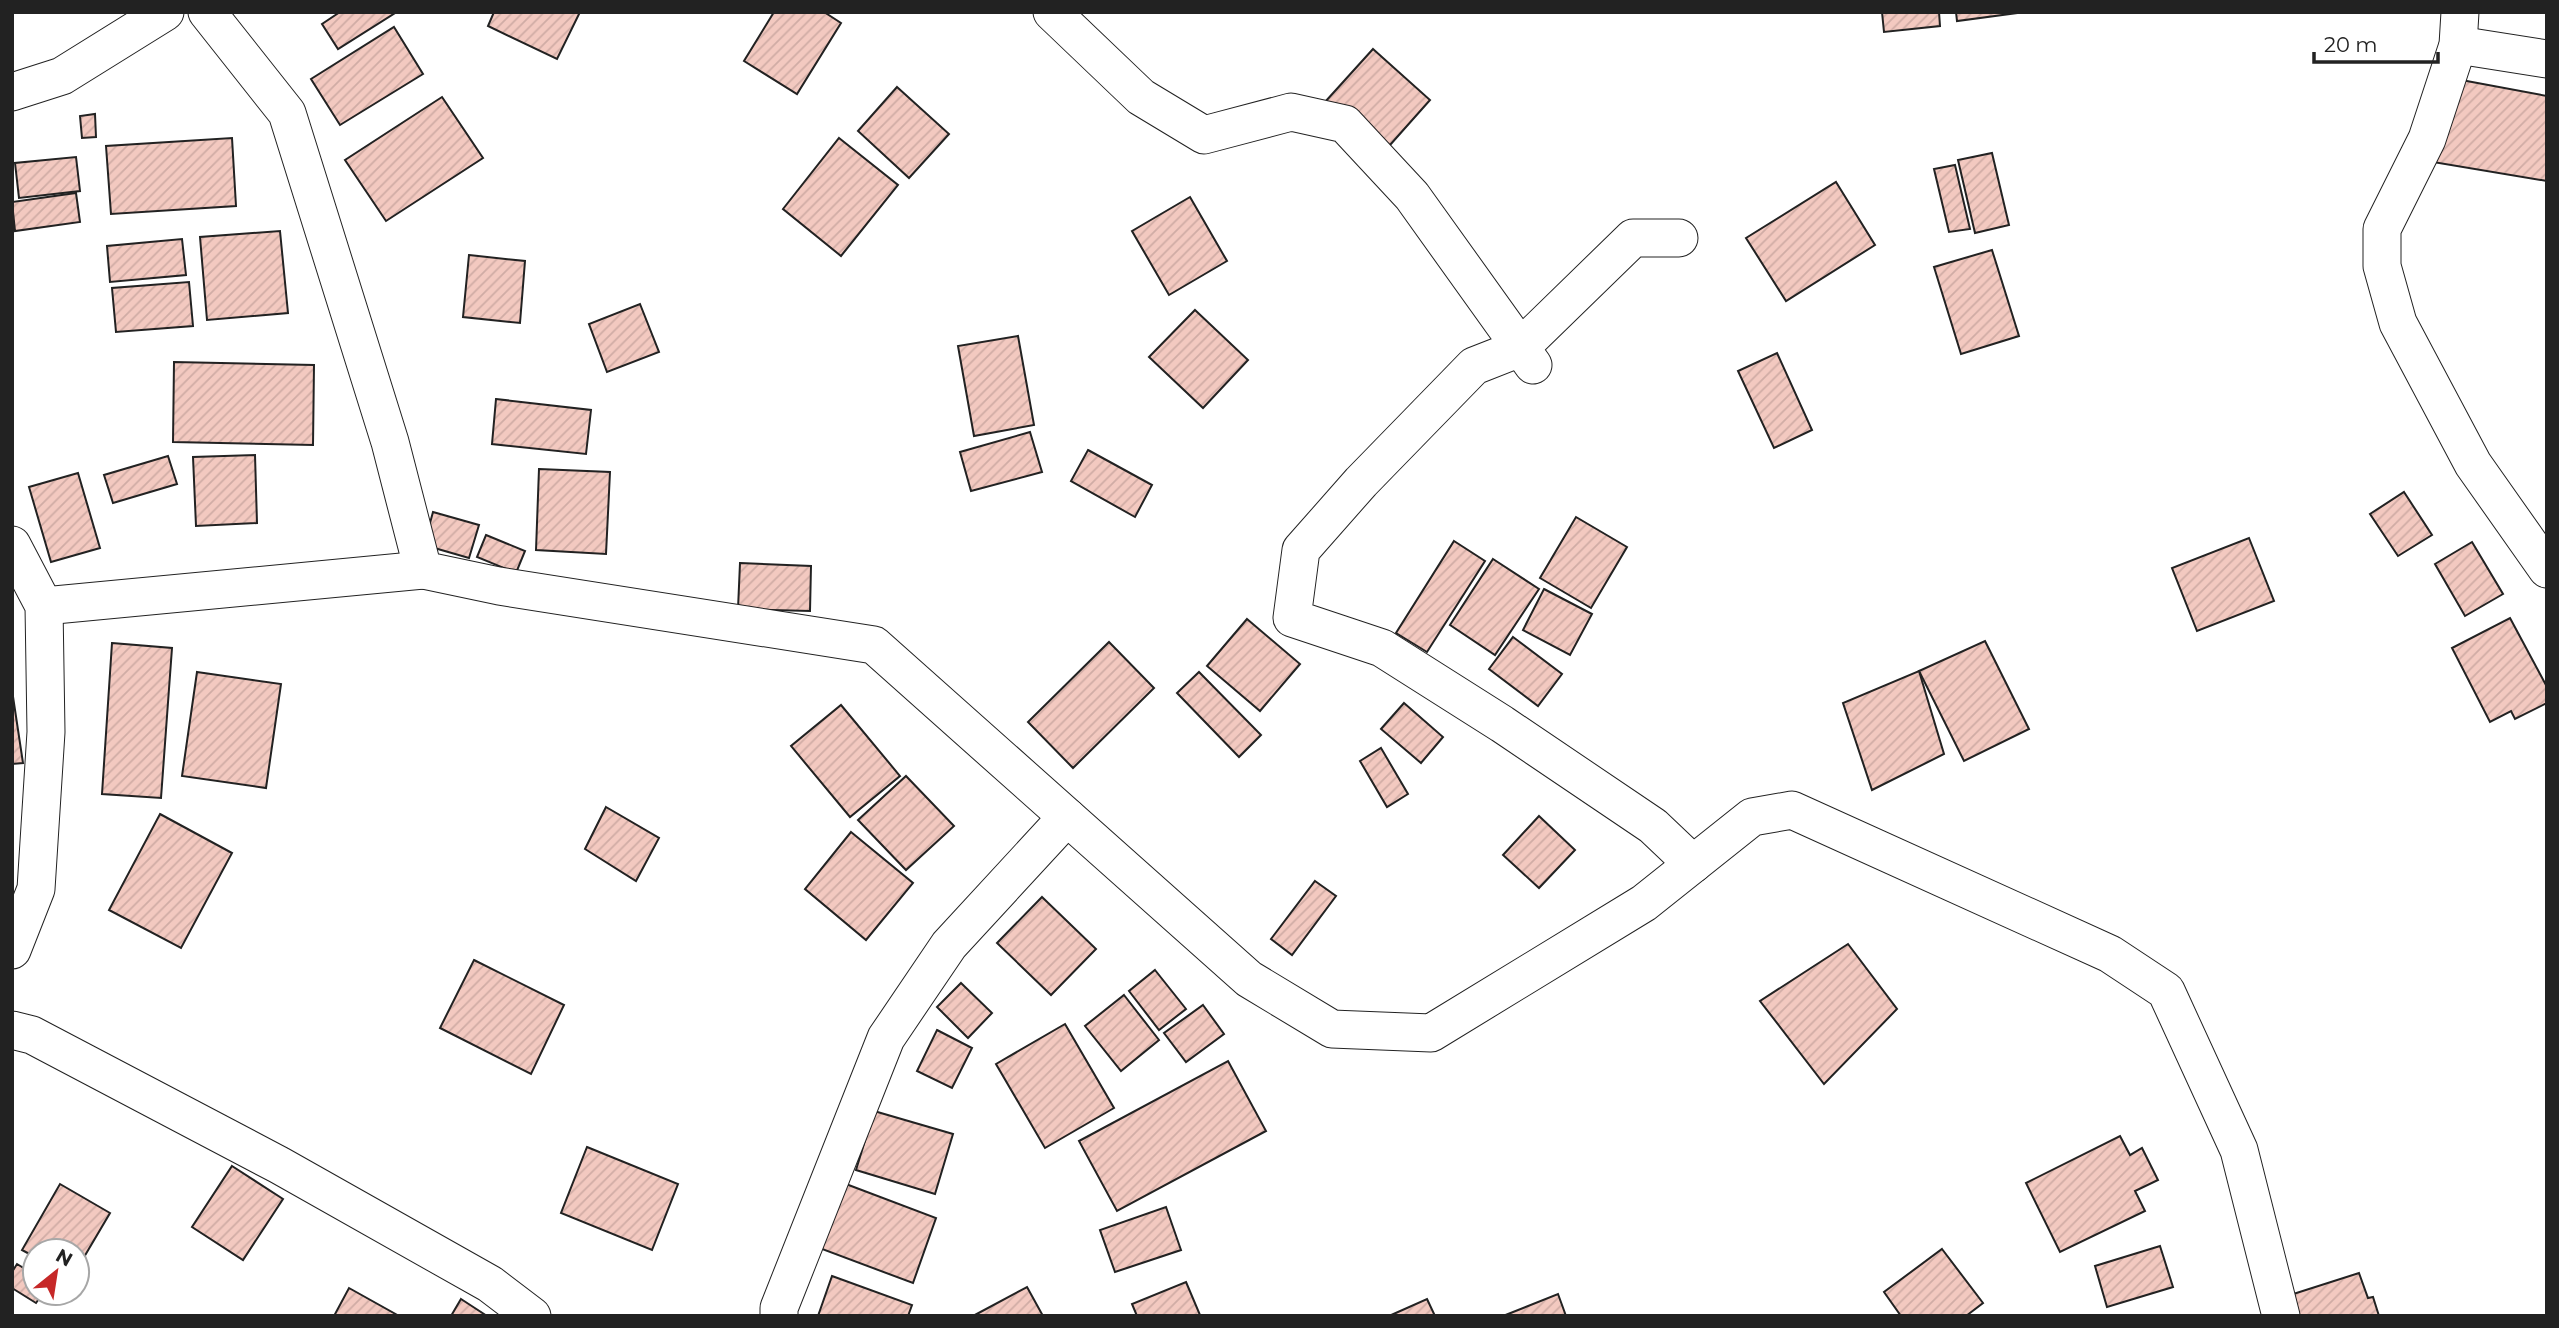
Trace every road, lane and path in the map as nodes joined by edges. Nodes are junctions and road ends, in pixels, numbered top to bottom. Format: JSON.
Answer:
{"nodes":[{"id":1,"x":165,"y":12,"type":"edge"},
{"id":2,"x":206,"y":12,"type":"edge"},
{"id":3,"x":1052,"y":12,"type":"edge"},
{"id":4,"x":2459,"y":29,"type":"edge"},
{"id":5,"x":2547,"y":59,"type":"edge"},
{"id":6,"x":12,"y":92,"type":"edge"},
{"id":7,"x":1679,"y":238,"type":"dead end"},
{"id":8,"x":1526,"y":356,"type":"junction"},
{"id":9,"x":12,"y":545,"type":"edge"},
{"id":10,"x":2547,"y":569,"type":"edge"},
{"id":11,"x":423,"y":570,"type":"junction"},
{"id":12,"x":44,"y":606,"type":"junction"},
{"id":13,"x":1068,"y":817,"type":"junction"},
{"id":14,"x":1693,"y":864,"type":"junction"},
{"id":15,"x":12,"y":950,"type":"edge"},
{"id":16,"x":12,"y":1030,"type":"edge"},
{"id":17,"x":532,"y":1316,"type":"edge"},
{"id":18,"x":779,"y":1316,"type":"edge"},
{"id":19,"x":2281,"y":1316,"type":"edge"}],
"edges":[{"from":1,"to":6,"type":"street"},
{"from":2,"to":11,"type":"street"},
{"from":3,"to":8,"type":"street"},
{"from":4,"to":5,"type":"street"},
{"from":4,"to":10,"type":"street"},
{"from":7,"to":8,"type":"street"},
{"from":8,"to":14,"type":"street"},
{"from":9,"to":12,"type":"street"},
{"from":11,"to":12,"type":"street"},
{"from":11,"to":13,"type":"street"},
{"from":12,"to":15,"type":"street"},
{"from":13,"to":14,"type":"street"},
{"from":13,"to":18,"type":"street"},
{"from":14,"to":19,"type":"street"},
{"from":16,"to":17,"type":"street"}]}
